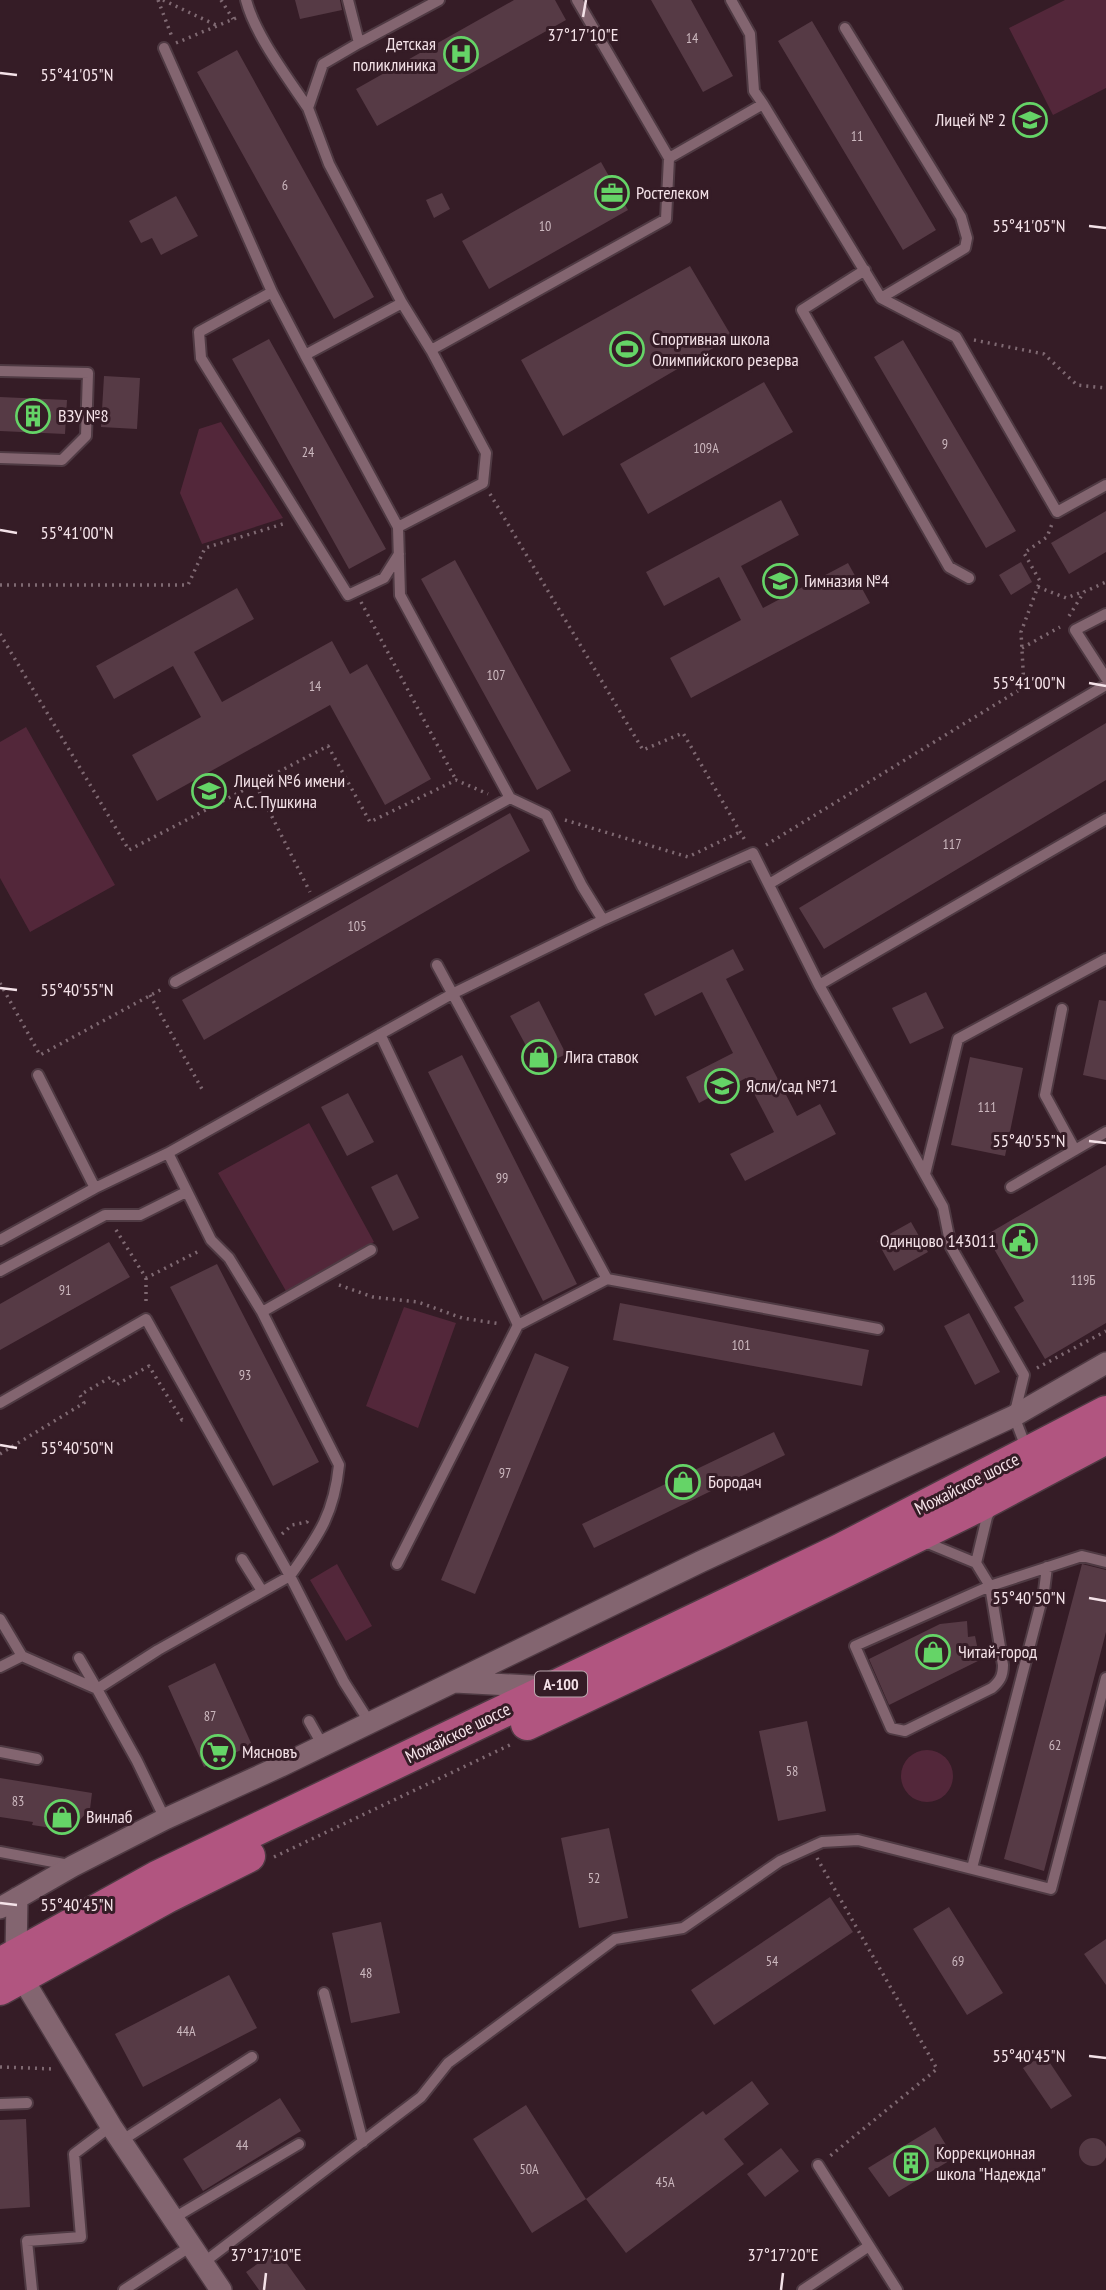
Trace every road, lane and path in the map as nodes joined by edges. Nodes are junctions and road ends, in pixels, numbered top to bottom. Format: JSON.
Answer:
{"nodes":[{"id":1,"x":158,"y":0,"type":"edge"},
{"id":2,"x":163,"y":0,"type":"edge"},
{"id":3,"x":221,"y":0,"type":"edge"},
{"id":4,"x":246,"y":0,"type":"edge"},
{"id":5,"x":348,"y":0,"type":"edge"},
{"id":6,"x":439,"y":0,"type":"edge"},
{"id":7,"x":577,"y":0,"type":"edge"},
{"id":8,"x":731,"y":0,"type":"edge"},
{"id":9,"x":249,"y":12,"type":"junction"},
{"id":10,"x":233,"y":19,"type":"junction"},
{"id":11,"x":218,"y":26,"type":"junction"},
{"id":12,"x":845,"y":28,"type":"dead end"},
{"id":13,"x":359,"y":43,"type":"junction"},
{"id":14,"x":164,"y":48,"type":"dead end"},
{"id":15,"x":763,"y":104,"type":"junction"},
{"id":16,"x":308,"y":108,"type":"junction"},
{"id":17,"x":669,"y":158,"type":"junction"},
{"id":18,"x":865,"y":270,"type":"junction"},
{"id":19,"x":272,"y":292,"type":"junction"},
{"id":20,"x":881,"y":298,"type":"junction"},
{"id":21,"x":402,"y":303,"type":"junction"},
{"id":22,"x":956,"y":337,"type":"junction"},
{"id":23,"x":431,"y":350,"type":"junction"},
{"id":24,"x":306,"y":355,"type":"junction"},
{"id":25,"x":0,"y":371,"type":"edge"},
{"id":26,"x":1106,"y":388,"type":"edge"},
{"id":27,"x":0,"y":458,"type":"edge"},
{"id":28,"x":483,"y":483,"type":"junction"},
{"id":29,"x":1106,"y":485,"type":"edge"},
{"id":30,"x":1057,"y":512,"type":"junction"},
{"id":31,"x":300,"y":518,"type":"junction"},
{"id":32,"x":398,"y":527,"type":"junction"},
{"id":33,"x":399,"y":554,"type":"junction"},
{"id":34,"x":969,"y":579,"type":"dead end"},
{"id":35,"x":1106,"y":582,"type":"edge"},
{"id":36,"x":0,"y":585,"type":"edge"},
{"id":37,"x":1038,"y":587,"type":"junction"},
{"id":38,"x":1085,"y":591,"type":"junction"},
{"id":39,"x":355,"y":592,"type":"junction"},
{"id":40,"x":1106,"y":614,"type":"edge"},
{"id":41,"x":0,"y":634,"type":"edge"},
{"id":42,"x":1022,"y":648,"type":"junction"},
{"id":43,"x":1106,"y":678,"type":"edge"},
{"id":44,"x":1106,"y":685,"type":"edge"},
{"id":45,"x":456,"y":779,"type":"junction"},
{"id":46,"x":256,"y":785,"type":"junction"},
{"id":47,"x":507,"y":799,"type":"junction"},
{"id":48,"x":546,"y":815,"type":"junction"},
{"id":49,"x":1106,"y":819,"type":"edge"},
{"id":50,"x":740,"y":832,"type":"junction"},
{"id":51,"x":752,"y":853,"type":"junction"},
{"id":52,"x":769,"y":884,"type":"junction"},
{"id":53,"x":316,"y":904,"type":"junction"},
{"id":54,"x":603,"y":920,"type":"junction"},
{"id":55,"x":1106,"y":959,"type":"edge"},
{"id":56,"x":437,"y":965,"type":"dead end"},
{"id":57,"x":175,"y":982,"type":"joint"},
{"id":58,"x":0,"y":983,"type":"edge"},
{"id":59,"x":819,"y":985,"type":"junction"},
{"id":60,"x":150,"y":995,"type":"junction"},
{"id":61,"x":452,"y":995,"type":"junction"},
{"id":62,"x":1062,"y":1009,"type":"dead end"},
{"id":63,"x":380,"y":1034,"type":"junction"},
{"id":64,"x":38,"y":1075,"type":"dead end"},
{"id":65,"x":203,"y":1091,"type":"dead end"},
{"id":66,"x":1106,"y":1132,"type":"edge"},
{"id":67,"x":1075,"y":1150,"type":"junction"},
{"id":68,"x":168,"y":1153,"type":"junction"},
{"id":69,"x":925,"y":1174,"type":"junction"},
{"id":70,"x":1011,"y":1187,"type":"dead end"},
{"id":71,"x":95,"y":1188,"type":"junction"},
{"id":72,"x":186,"y":1192,"type":"junction"},
{"id":73,"x":112,"y":1223,"type":"dead end"},
{"id":74,"x":0,"y":1240,"type":"edge"},
{"id":75,"x":210,"y":1245,"type":"dead end"},
{"id":76,"x":371,"y":1250,"type":"dead end"},
{"id":77,"x":0,"y":1271,"type":"edge"},
{"id":78,"x":146,"y":1278,"type":"junction"},
{"id":79,"x":321,"y":1278,"type":"junction"},
{"id":80,"x":607,"y":1279,"type":"junction"},
{"id":81,"x":262,"y":1312,"type":"junction"},
{"id":82,"x":146,"y":1319,"type":"junction"},
{"id":83,"x":517,"y":1326,"type":"junction"},
{"id":84,"x":878,"y":1329,"type":"dead end"},
{"id":85,"x":1106,"y":1331,"type":"edge"},
{"id":86,"x":1106,"y":1363,"type":"edge"},
{"id":87,"x":1024,"y":1375,"type":"junction"},
{"id":88,"x":0,"y":1403,"type":"edge"},
{"id":89,"x":198,"y":1411,"type":"junction"},
{"id":90,"x":1106,"y":1412,"type":"edge"},
{"id":91,"x":1014,"y":1416,"type":"junction"},
{"id":92,"x":1106,"y":1438,"type":"edge"},
{"id":93,"x":1028,"y":1453,"type":"junction"},
{"id":94,"x":0,"y":1454,"type":"edge"},
{"id":95,"x":999,"y":1495,"type":"junction"},
{"id":96,"x":314,"y":1510,"type":"dead end"},
{"id":97,"x":277,"y":1539,"type":"dead end"},
{"id":98,"x":899,"y":1545,"type":"junction"},
{"id":99,"x":242,"y":1559,"type":"dead end"},
{"id":100,"x":1106,"y":1562,"type":"edge"},
{"id":101,"x":976,"y":1563,"type":"junction"},
{"id":102,"x":397,"y":1564,"type":"dead end"},
{"id":103,"x":1047,"y":1567,"type":"junction"},
{"id":104,"x":290,"y":1576,"type":"junction"},
{"id":105,"x":990,"y":1586,"type":"junction"},
{"id":106,"x":262,"y":1591,"type":"junction"},
{"id":107,"x":0,"y":1619,"type":"edge"},
{"id":108,"x":22,"y":1656,"type":"junction"},
{"id":109,"x":79,"y":1658,"type":"dead end"},
{"id":110,"x":0,"y":1668,"type":"edge"},
{"id":111,"x":1106,"y":1678,"type":"edge"},
{"id":112,"x":453,"y":1681,"type":"junction"},
{"id":113,"x":554,"y":1687,"type":"junction"},
{"id":114,"x":97,"y":1689,"type":"junction"},
{"id":115,"x":309,"y":1720,"type":"dead end"},
{"id":116,"x":370,"y":1723,"type":"junction"},
{"id":117,"x":323,"y":1746,"type":"junction"},
{"id":118,"x":0,"y":1752,"type":"edge"},
{"id":119,"x":37,"y":1759,"type":"dead end"},
{"id":120,"x":165,"y":1819,"type":"junction"},
{"id":121,"x":811,"y":1847,"type":"junction"},
{"id":122,"x":0,"y":1852,"type":"edge"},
{"id":123,"x":73,"y":1866,"type":"junction"},
{"id":124,"x":972,"y":1868,"type":"junction"},
{"id":125,"x":8,"y":1903,"type":"edge"},
{"id":126,"x":9,"y":1971,"type":"edge"},
{"id":127,"x":324,"y":1993,"type":"dead end"},
{"id":128,"x":252,"y":2057,"type":"dead end"},
{"id":129,"x":0,"y":2067,"type":"edge"},
{"id":130,"x":57,"y":2069,"type":"dead end"},
{"id":131,"x":27,"y":2103,"type":"dead end"},
{"id":132,"x":0,"y":2104,"type":"edge"},
{"id":133,"x":116,"y":2133,"type":"junction"},
{"id":134,"x":363,"y":2141,"type":"junction"},
{"id":135,"x":299,"y":2144,"type":"dead end"},
{"id":136,"x":818,"y":2165,"type":"joint"},
{"id":137,"x":172,"y":2219,"type":"junction"},
{"id":138,"x":869,"y":2246,"type":"junction"},
{"id":139,"x":197,"y":2255,"type":"junction"},
{"id":140,"x":32,"y":2290,"type":"edge"},
{"id":141,"x":124,"y":2290,"type":"edge"},
{"id":142,"x":221,"y":2290,"type":"edge"},
{"id":143,"x":803,"y":2290,"type":"edge"},
{"id":144,"x":897,"y":2290,"type":"edge"}],
"edges":[{"from":1,"to":11,"type":"path"},
{"from":2,"to":11,"type":"path"},
{"from":3,"to":10,"type":"path"},
{"from":4,"to":9,"type":"lane"},
{"from":5,"to":13,"type":"lane"},
{"from":6,"to":13,"type":"lane"},
{"from":7,"to":17,"type":"lane"},
{"from":8,"to":15,"type":"lane"},
{"from":9,"to":10,"type":"path"},
{"from":9,"to":16,"type":"lane"},
{"from":10,"to":11,"type":"path"},
{"from":12,"to":20,"type":"lane"},
{"from":13,"to":16,"type":"lane"},
{"from":14,"to":19,"type":"lane"},
{"from":15,"to":17,"type":"lane"},
{"from":15,"to":18,"type":"lane"},
{"from":16,"to":21,"type":"lane"},
{"from":17,"to":23,"type":"lane"},
{"from":18,"to":20,"type":"lane"},
{"from":18,"to":34,"type":"lane"},
{"from":19,"to":24,"type":"lane"},
{"from":19,"to":31,"type":"lane"},
{"from":20,"to":22,"type":"lane"},
{"from":21,"to":23,"type":"lane"},
{"from":21,"to":24,"type":"lane"},
{"from":22,"to":26,"type":"path"},
{"from":22,"to":30,"type":"lane"},
{"from":23,"to":28,"type":"lane"},
{"from":24,"to":32,"type":"lane"},
{"from":25,"to":27,"type":"lane"},
{"from":28,"to":32,"type":"lane"},
{"from":28,"to":50,"type":"path"},
{"from":29,"to":30,"type":"lane"},
{"from":30,"to":37,"type":"path"},
{"from":31,"to":36,"type":"path"},
{"from":31,"to":39,"type":"lane"},
{"from":32,"to":33,"type":"lane"},
{"from":33,"to":39,"type":"lane"},
{"from":33,"to":47,"type":"lane"},
{"from":35,"to":38,"type":"path"},
{"from":37,"to":38,"type":"path"},
{"from":37,"to":42,"type":"path"},
{"from":38,"to":42,"type":"path"},
{"from":39,"to":45,"type":"path"},
{"from":40,"to":43,"type":"lane"},
{"from":41,"to":46,"type":"path"},
{"from":42,"to":51,"type":"path"},
{"from":44,"to":52,"type":"lane"},
{"from":45,"to":46,"type":"path"},
{"from":45,"to":47,"type":"path"},
{"from":46,"to":53,"type":"path"},
{"from":47,"to":48,"type":"lane"},
{"from":47,"to":53,"type":"lane"},
{"from":48,"to":50,"type":"path"},
{"from":48,"to":54,"type":"lane"},
{"from":49,"to":59,"type":"lane"},
{"from":50,"to":51,"type":"path"},
{"from":51,"to":52,"type":"lane"},
{"from":51,"to":54,"type":"lane"},
{"from":52,"to":59,"type":"lane"},
{"from":53,"to":57,"type":"lane"},
{"from":54,"to":61,"type":"lane"},
{"from":55,"to":69,"type":"lane"},
{"from":56,"to":61,"type":"lane"},
{"from":57,"to":60,"type":"path"},
{"from":58,"to":60,"type":"path"},
{"from":59,"to":69,"type":"lane"},
{"from":60,"to":65,"type":"path"},
{"from":61,"to":63,"type":"lane"},
{"from":61,"to":80,"type":"lane"},
{"from":62,"to":67,"type":"lane"},
{"from":63,"to":68,"type":"lane"},
{"from":63,"to":83,"type":"lane"},
{"from":64,"to":71,"type":"lane"},
{"from":66,"to":67,"type":"lane"},
{"from":67,"to":70,"type":"lane"},
{"from":68,"to":71,"type":"lane"},
{"from":68,"to":72,"type":"lane"},
{"from":69,"to":87,"type":"lane"},
{"from":71,"to":74,"type":"lane"},
{"from":72,"to":77,"type":"lane"},
{"from":72,"to":81,"type":"lane"},
{"from":73,"to":78,"type":"path"},
{"from":75,"to":78,"type":"path"},
{"from":76,"to":79,"type":"lane"},
{"from":78,"to":82,"type":"path"},
{"from":79,"to":81,"type":"lane"},
{"from":79,"to":83,"type":"path"},
{"from":80,"to":83,"type":"lane"},
{"from":80,"to":84,"type":"lane"},
{"from":81,"to":104,"type":"lane"},
{"from":82,"to":88,"type":"lane"},
{"from":82,"to":89,"type":"lane"},
{"from":83,"to":102,"type":"lane"},
{"from":85,"to":87,"type":"path"},
{"from":86,"to":91,"type":"street"},
{"from":87,"to":91,"type":"lane"},
{"from":89,"to":94,"type":"path"},
{"from":89,"to":104,"type":"lane"},
{"from":90,"to":93,"type":"main road","name":"Можайское шоссе","number":"А-100"},
{"from":91,"to":93,"type":"lane"},
{"from":91,"to":112,"type":"street"},
{"from":92,"to":95,"type":"main road","name":"Можайское шоссе","number":"А-100"},
{"from":93,"to":113,"type":"main road","name":"Можайское шоссе","number":"А-100"},
{"from":95,"to":98,"type":"main road","name":"Можайское шоссе","number":"А-100"},
{"from":95,"to":101,"type":"lane"},
{"from":96,"to":97,"type":"path"},
{"from":98,"to":101,"type":"lane"},
{"from":98,"to":126,"type":"main road","name":"Можайское шоссе","number":"А-100"},
{"from":99,"to":106,"type":"lane"},
{"from":100,"to":103,"type":"lane"},
{"from":101,"to":105,"type":"lane"},
{"from":103,"to":105,"type":"lane"},
{"from":103,"to":124,"type":"lane"},
{"from":104,"to":106,"type":"lane"},
{"from":104,"to":116,"type":"lane"},
{"from":105,"to":105,"type":"lane"},
{"from":106,"to":114,"type":"lane"},
{"from":107,"to":108,"type":"lane"},
{"from":108,"to":110,"type":"lane"},
{"from":108,"to":114,"type":"lane"},
{"from":109,"to":114,"type":"lane"},
{"from":111,"to":124,"type":"lane"},
{"from":112,"to":113,"type":"street"},
{"from":112,"to":116,"type":"street"},
{"from":113,"to":126,"type":"main road","name":"Можайское шоссе","number":"А-100"},
{"from":114,"to":120,"type":"lane"},
{"from":115,"to":117,"type":"lane"},
{"from":116,"to":117,"type":"street"},
{"from":117,"to":120,"type":"street"},
{"from":118,"to":119,"type":"lane"},
{"from":120,"to":123,"type":"street"},
{"from":121,"to":124,"type":"lane"},
{"from":121,"to":134,"type":"lane"},
{"from":121,"to":136,"type":"path"},
{"from":122,"to":123,"type":"lane"},
{"from":123,"to":125,"type":"street"},
{"from":125,"to":126,"type":"street"},
{"from":126,"to":133,"type":"street"},
{"from":127,"to":134,"type":"lane"},
{"from":128,"to":133,"type":"lane"},
{"from":129,"to":130,"type":"path"},
{"from":131,"to":132,"type":"lane"},
{"from":133,"to":137,"type":"street"},
{"from":133,"to":140,"type":"lane"},
{"from":134,"to":139,"type":"lane"},
{"from":135,"to":137,"type":"lane"},
{"from":136,"to":138,"type":"lane"},
{"from":137,"to":139,"type":"street"},
{"from":138,"to":143,"type":"lane"},
{"from":138,"to":144,"type":"lane"},
{"from":139,"to":141,"type":"lane"},
{"from":139,"to":142,"type":"street"}]}
